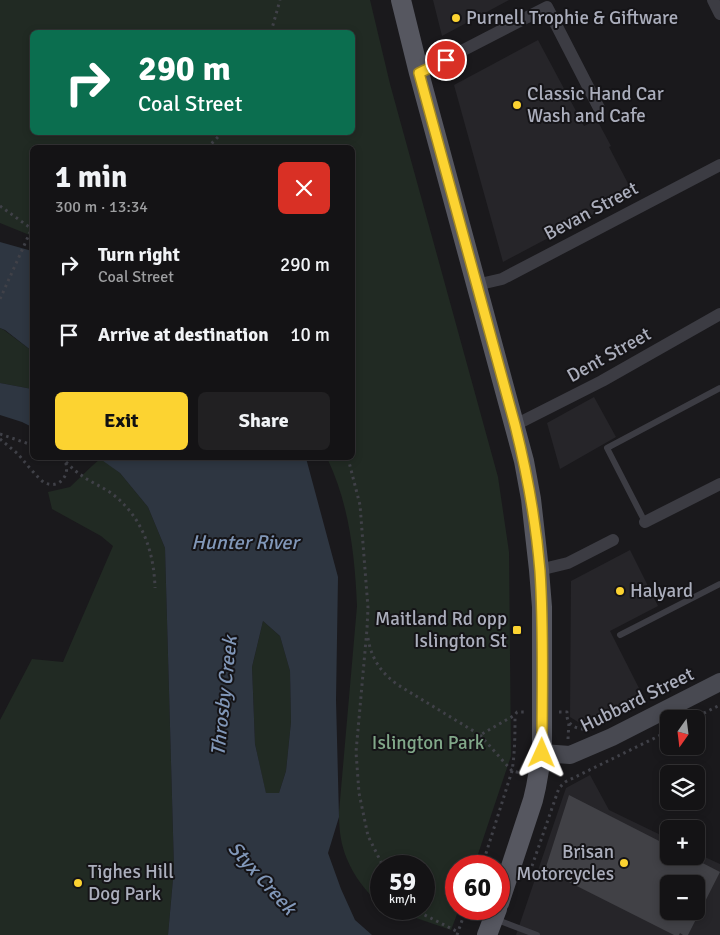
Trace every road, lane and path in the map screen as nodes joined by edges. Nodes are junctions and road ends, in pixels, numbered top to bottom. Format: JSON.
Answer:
{"nodes":[{"id":1,"x":280,"y":0,"type":"edge"},
{"id":2,"x":400,"y":0,"type":"edge"},
{"id":3,"x":713,"y":0,"type":"edge"},
{"id":4,"x":720,"y":14,"type":"edge"},
{"id":5,"x":272,"y":30,"type":"edge"},
{"id":6,"x":419,"y":73,"type":"junction"},
{"id":7,"x":599,"y":108,"type":"dead end"},
{"id":8,"x":219,"y":135,"type":"edge"},
{"id":9,"x":210,"y":145,"type":"edge"},
{"id":10,"x":720,"y":165,"type":"edge"},
{"id":11,"x":0,"y":206,"type":"edge"},
{"id":12,"x":30,"y":227,"type":"edge"},
{"id":13,"x":30,"y":232,"type":"edge"},
{"id":14,"x":476,"y":285,"type":"junction"},
{"id":15,"x":0,"y":299,"type":"edge"},
{"id":16,"x":720,"y":314,"type":"edge"},
{"id":17,"x":720,"y":388,"type":"edge"},
{"id":18,"x":515,"y":425,"type":"junction"},
{"id":19,"x":0,"y":434,"type":"edge"},
{"id":20,"x":0,"y":439,"type":"edge"},
{"id":21,"x":30,"y":444,"type":"edge"},
{"id":22,"x":349,"y":460,"type":"edge"},
{"id":23,"x":66,"y":462,"type":"joint"},
{"id":24,"x":720,"y":484,"type":"edge"},
{"id":25,"x":645,"y":522,"type":"joint"},
{"id":26,"x":613,"y":540,"type":"dead end"},
{"id":27,"x":540,"y":570,"type":"junction"},
{"id":28,"x":720,"y":584,"type":"edge"},
{"id":29,"x":155,"y":588,"type":"dead end"},
{"id":30,"x":367,"y":629,"type":"junction"},
{"id":31,"x":620,"y":636,"type":"dead end"},
{"id":32,"x":720,"y":682,"type":"edge"},
{"id":33,"x":720,"y":705,"type":"edge"},
{"id":34,"x":562,"y":712,"type":"dead end"},
{"id":35,"x":705,"y":712,"type":"edge"},
{"id":36,"x":569,"y":722,"type":"junction"},
{"id":37,"x":582,"y":728,"type":"dead end"},
{"id":38,"x":568,"y":729,"type":"dead end"},
{"id":39,"x":660,"y":734,"type":"edge"},
{"id":40,"x":480,"y":735,"type":"junction"},
{"id":41,"x":542,"y":753,"type":"junction"},
{"id":42,"x":512,"y":771,"type":"junction"},
{"id":43,"x":566,"y":776,"type":"dead end"},
{"id":44,"x":565,"y":782,"type":"junction"},
{"id":45,"x":378,"y":855,"type":"edge"},
{"id":46,"x":485,"y":855,"type":"edge"},
{"id":47,"x":510,"y":868,"type":"edge"},
{"id":48,"x":529,"y":874,"type":"dead end"},
{"id":49,"x":433,"y":920,"type":"edge"},
{"id":50,"x":462,"y":920,"type":"edge"},
{"id":51,"x":503,"y":920,"type":"edge"},
{"id":52,"x":457,"y":933,"type":"edge"},
{"id":53,"x":538,"y":935,"type":"edge"}],
"edges":[{"from":1,"to":5,"type":"path"},
{"from":2,"to":6,"type":"main road"},
{"from":3,"to":4,"type":"street"},
{"from":6,"to":7,"type":"street"},
{"from":6,"to":14,"type":"main road"},
{"from":8,"to":9,"type":"path"},
{"from":10,"to":14,"type":"street","name":"Bevan Street"},
{"from":11,"to":12,"type":"path"},
{"from":13,"to":15,"type":"path"},
{"from":14,"to":18,"type":"main road"},
{"from":16,"to":18,"type":"street","name":"Dent Street"},
{"from":17,"to":25,"type":"lane"},
{"from":18,"to":27,"type":"main road"},
{"from":19,"to":21,"type":"path"},
{"from":20,"to":23,"type":"path"},
{"from":22,"to":30,"type":"path"},
{"from":23,"to":29,"type":"path"},
{"from":24,"to":25,"type":"street"},
{"from":26,"to":27,"type":"street"},
{"from":27,"to":41,"type":"main road"},
{"from":28,"to":31,"type":"lane"},
{"from":30,"to":40,"type":"path"},
{"from":30,"to":45,"type":"path"},
{"from":32,"to":41,"type":"street","name":"Hubbard Street"},
{"from":33,"to":35,"type":"path"},
{"from":34,"to":36,"type":"path"},
{"from":36,"to":37,"type":"path"},
{"from":36,"to":38,"type":"path"},
{"from":39,"to":44,"type":"path"},
{"from":40,"to":42,"type":"path"},
{"from":40,"to":42,"type":"path"},
{"from":41,"to":47,"type":"main road"},
{"from":42,"to":46,"type":"path"},
{"from":43,"to":44,"type":"path"},
{"from":44,"to":48,"type":"path"},
{"from":49,"to":52,"type":"path"},
{"from":50,"to":52,"type":"path"},
{"from":51,"to":53,"type":"lane"}]}
